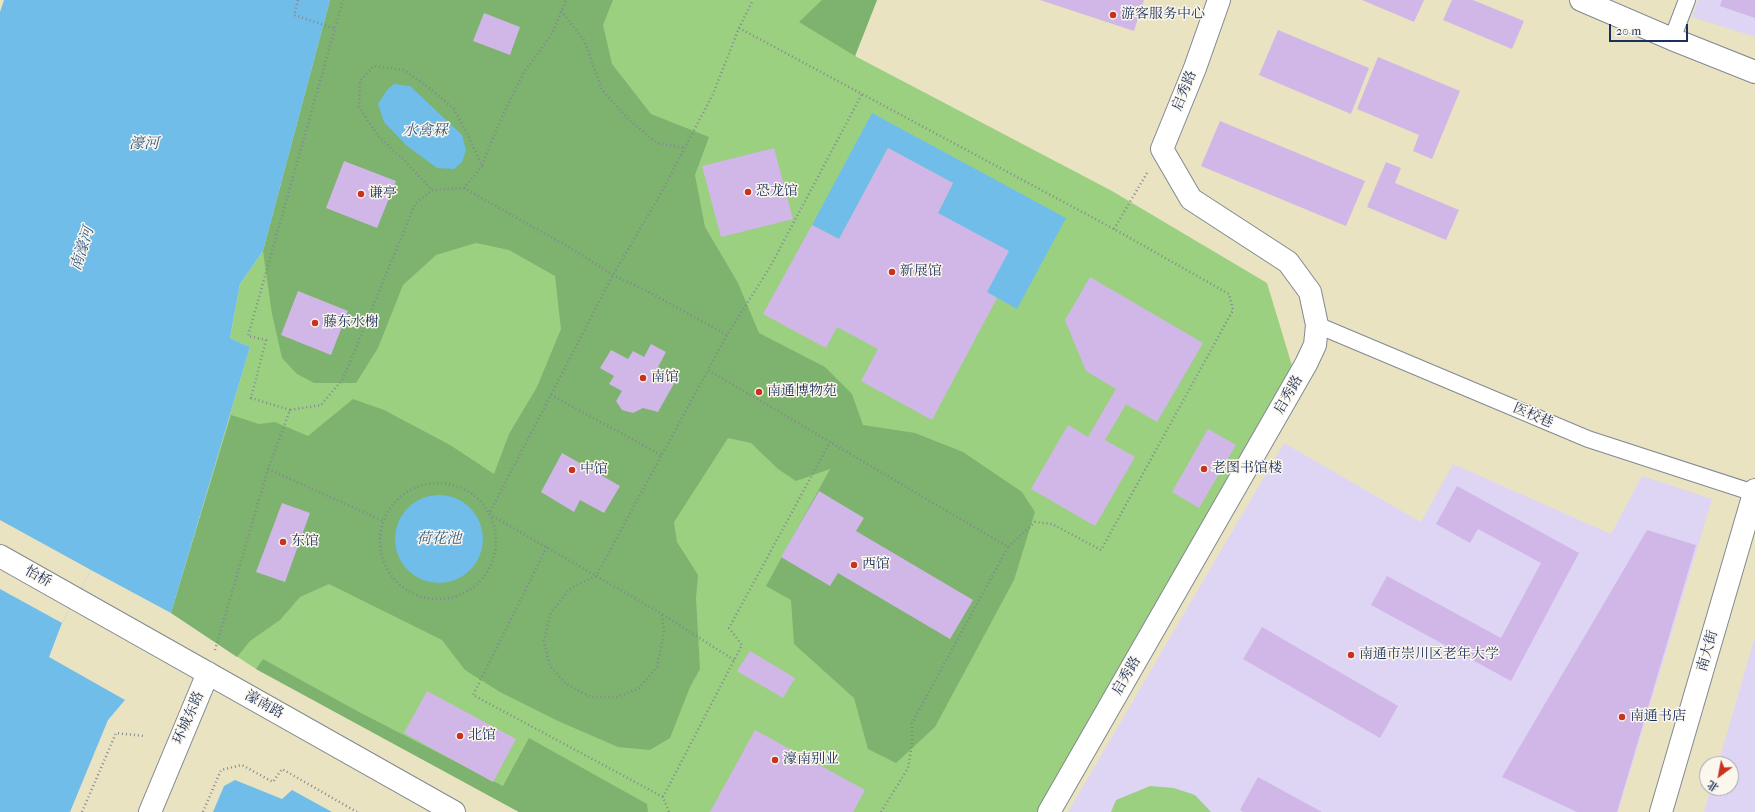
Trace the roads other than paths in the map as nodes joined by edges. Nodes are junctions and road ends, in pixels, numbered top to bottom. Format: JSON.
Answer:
{"nodes":[{"id":1,"x":1219,"y":0,"type":"edge"},
{"id":2,"x":1581,"y":0,"type":"edge"},
{"id":3,"x":1687,"y":0,"type":"edge"},
{"id":4,"x":1672,"y":40,"type":"junction"},
{"id":5,"x":1755,"y":72,"type":"edge"},
{"id":6,"x":1317,"y":325,"type":"junction"},
{"id":7,"x":1754,"y":491,"type":"edge"},
{"id":8,"x":0,"y":556,"type":"edge"},
{"id":9,"x":76,"y":598,"type":"joint"},
{"id":10,"x":208,"y":673,"type":"junction"},
{"id":11,"x":150,"y":812,"type":"edge"},
{"id":12,"x":454,"y":812,"type":"edge"},
{"id":13,"x":1049,"y":812,"type":"edge"},
{"id":14,"x":1661,"y":812,"type":"edge"}],
"edges":[{"from":1,"to":6,"type":"street","name":"启秀路"},
{"from":2,"to":4,"type":"street"},
{"from":3,"to":4,"type":"lane"},
{"from":4,"to":5,"type":"street"},
{"from":6,"to":7,"type":"lane","name":"医校巷"},
{"from":6,"to":13,"type":"street","name":"启秀路"},
{"from":7,"to":14,"type":"street","name":"南大街"},
{"from":8,"to":9,"type":"street","name":"怡桥"},
{"from":9,"to":10,"type":"street","name":"濠南路"},
{"from":10,"to":11,"type":"street","name":"环城东路"},
{"from":10,"to":12,"type":"street","name":"濠南路"}]}
